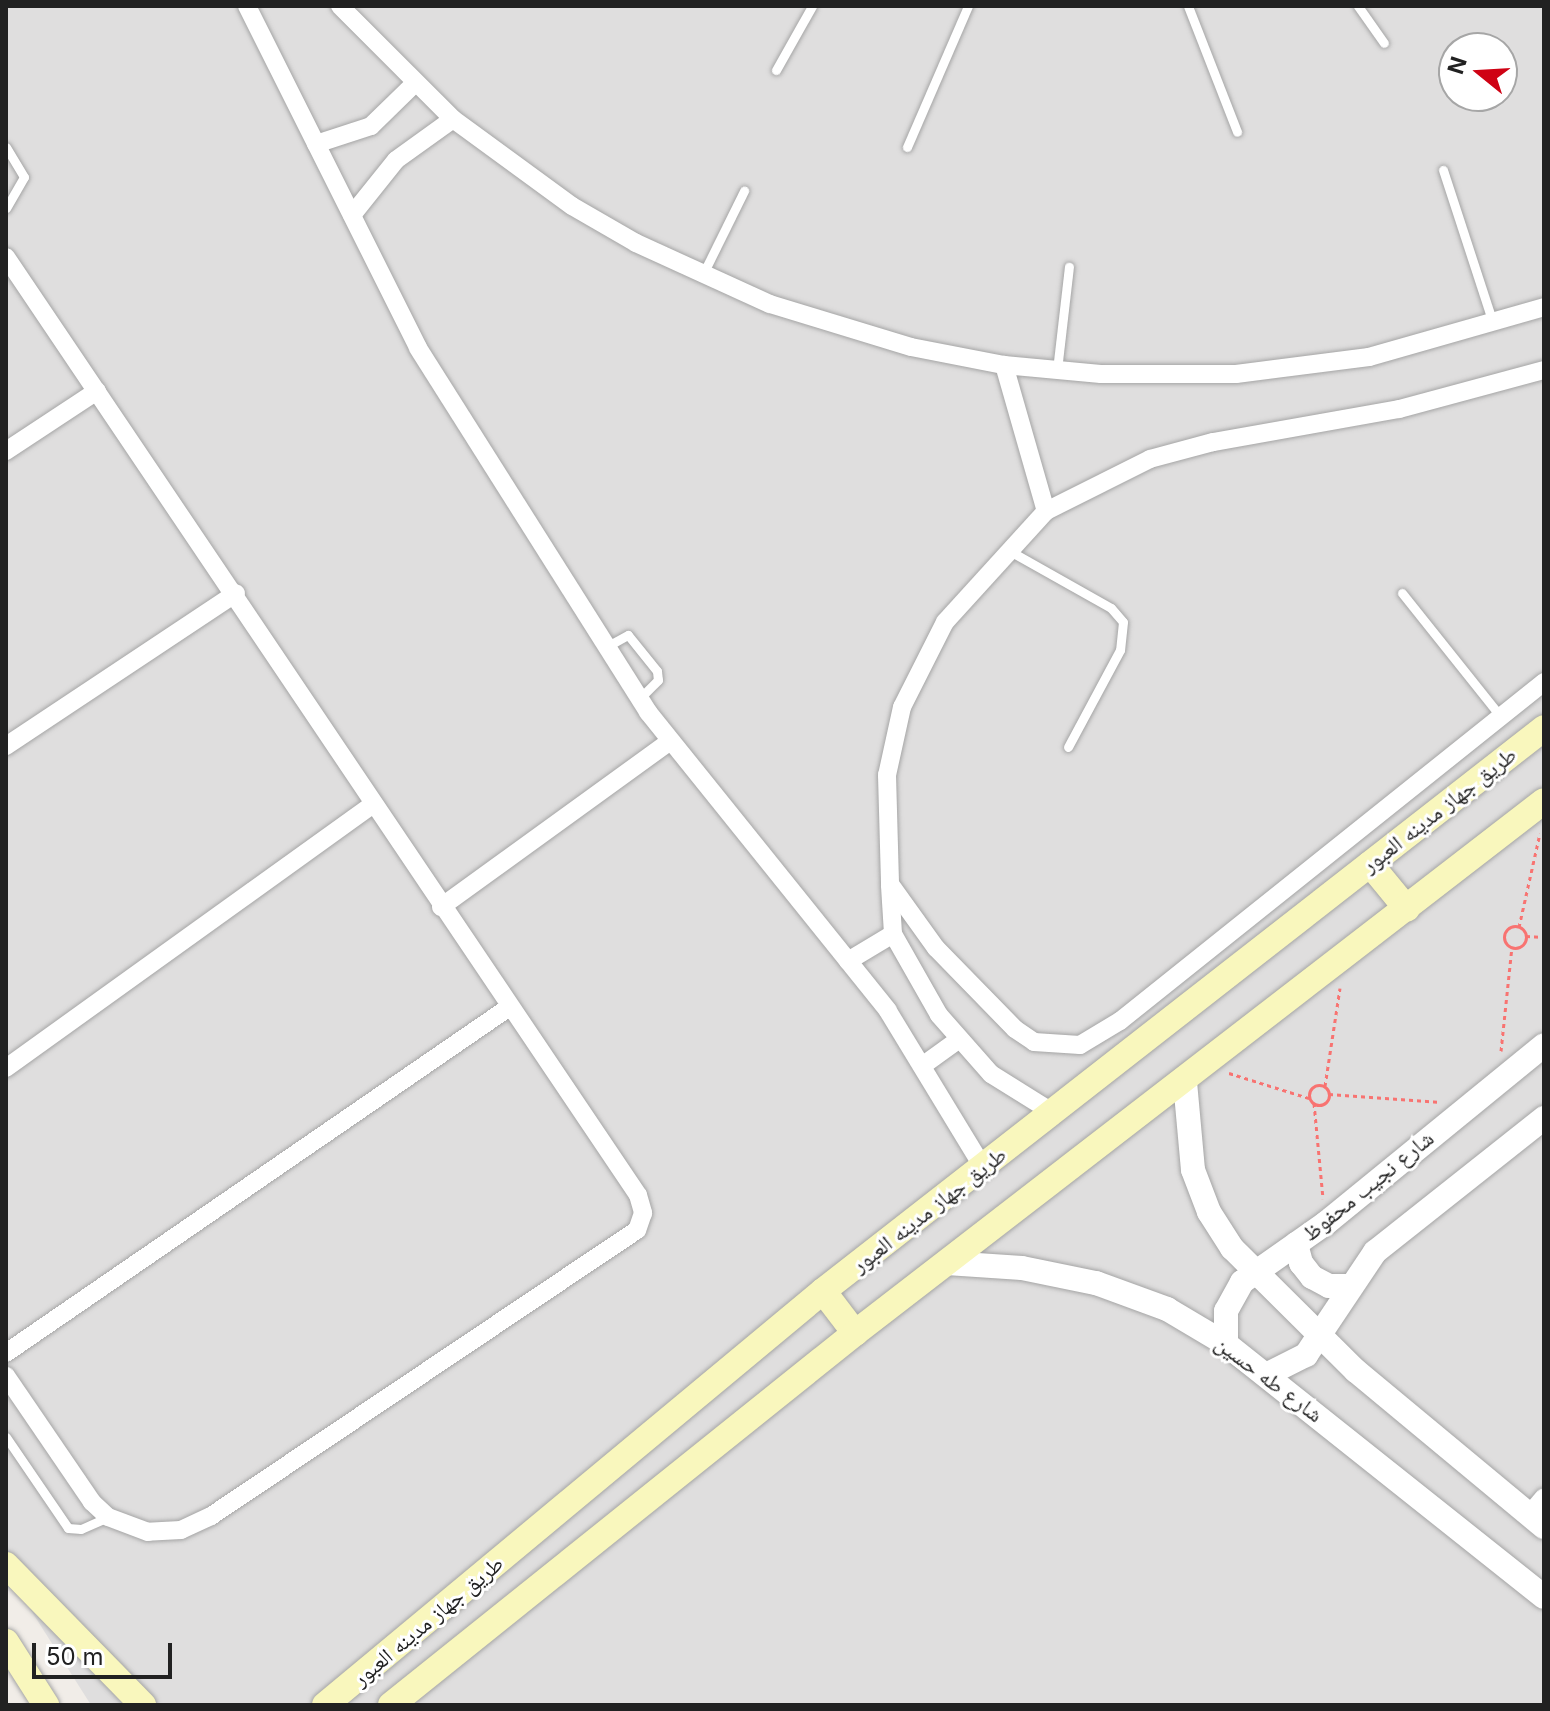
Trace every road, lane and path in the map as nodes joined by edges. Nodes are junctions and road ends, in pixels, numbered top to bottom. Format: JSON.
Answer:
{"nodes":[{"id":1,"x":247,"y":6,"type":"edge"},
{"id":2,"x":812,"y":6,"type":"edge"},
{"id":3,"x":968,"y":6,"type":"edge"},
{"id":4,"x":1188,"y":6,"type":"edge"},
{"id":5,"x":1358,"y":6,"type":"edge"},
{"id":6,"x":347,"y":9,"type":"edge"},
{"id":7,"x":1384,"y":43,"type":"dead end"},
{"id":8,"x":776,"y":70,"type":"dead end"},
{"id":9,"x":414,"y":84,"type":"junction"},
{"id":10,"x":453,"y":119,"type":"junction"},
{"id":11,"x":1237,"y":132,"type":"dead end"},
{"id":12,"x":316,"y":144,"type":"junction"},
{"id":13,"x":6,"y":147,"type":"edge"},
{"id":14,"x":907,"y":147,"type":"dead end"},
{"id":15,"x":1443,"y":170,"type":"dead end"},
{"id":16,"x":744,"y":191,"type":"dead end"},
{"id":17,"x":8,"y":202,"type":"edge"},
{"id":18,"x":352,"y":215,"type":"junction"},
{"id":19,"x":6,"y":257,"type":"edge"},
{"id":20,"x":1069,"y":267,"type":"dead end"},
{"id":21,"x":702,"y":275,"type":"junction"},
{"id":22,"x":1544,"y":307,"type":"edge"},
{"id":23,"x":1493,"y":325,"type":"junction"},
{"id":24,"x":1004,"y":365,"type":"junction"},
{"id":25,"x":1057,"y":370,"type":"junction"},
{"id":26,"x":1544,"y":370,"type":"edge"},
{"id":27,"x":97,"y":391,"type":"junction"},
{"id":28,"x":6,"y":451,"type":"edge"},
{"id":29,"x":1046,"y":511,"type":"junction"},
{"id":30,"x":1008,"y":550,"type":"junction"},
{"id":31,"x":236,"y":593,"type":"junction"},
{"id":32,"x":1402,"y":593,"type":"dead end"},
{"id":33,"x":606,"y":647,"type":"junction"},
{"id":34,"x":1544,"y":682,"type":"edge"},
{"id":35,"x":639,"y":699,"type":"junction"},
{"id":36,"x":1501,"y":717,"type":"junction"},
{"id":37,"x":1544,"y":728,"type":"edge"},
{"id":38,"x":670,"y":741,"type":"junction"},
{"id":39,"x":6,"y":746,"type":"edge"},
{"id":40,"x":1068,"y":747,"type":"dead end"},
{"id":41,"x":1544,"y":801,"type":"edge"},
{"id":42,"x":373,"y":804,"type":"junction"},
{"id":43,"x":1541,"y":829,"type":"dead end"},
{"id":44,"x":1370,"y":864,"type":"junction"},
{"id":45,"x":890,"y":884,"type":"junction"},
{"id":46,"x":441,"y":907,"type":"junction"},
{"id":47,"x":1407,"y":909,"type":"junction"},
{"id":48,"x":1519,"y":927,"type":"junction"},
{"id":49,"x":893,"y":934,"type":"junction"},
{"id":50,"x":1526,"y":936,"type":"junction"},
{"id":51,"x":1544,"y":937,"type":"edge"},
{"id":52,"x":1512,"y":947,"type":"junction"},
{"id":53,"x":1345,"y":958,"type":"junction"},
{"id":54,"x":848,"y":961,"type":"junction"},
{"id":55,"x":508,"y":1008,"type":"junction"},
{"id":56,"x":958,"y":1040,"type":"junction"},
{"id":57,"x":1544,"y":1045,"type":"edge"},
{"id":58,"x":922,"y":1066,"type":"junction"},
{"id":59,"x":6,"y":1068,"type":"edge"},
{"id":60,"x":1195,"y":1074,"type":"junction"},
{"id":61,"x":1498,"y":1081,"type":"junction"},
{"id":62,"x":1325,"y":1086,"type":"junction"},
{"id":63,"x":1329,"y":1094,"type":"junction"},
{"id":64,"x":1309,"y":1098,"type":"junction"},
{"id":65,"x":1314,"y":1103,"type":"junction"},
{"id":66,"x":1466,"y":1104,"type":"junction"},
{"id":67,"x":1052,"y":1112,"type":"junction"},
{"id":68,"x":1544,"y":1118,"type":"edge"},
{"id":69,"x":984,"y":1169,"type":"junction"},
{"id":70,"x":1326,"y":1223,"type":"junction"},
{"id":71,"x":1296,"y":1244,"type":"junction"},
{"id":72,"x":947,"y":1263,"type":"junction"},
{"id":73,"x":1255,"y":1271,"type":"junction"},
{"id":74,"x":1348,"y":1286,"type":"junction"},
{"id":75,"x":823,"y":1291,"type":"junction"},
{"id":76,"x":855,"y":1333,"type":"junction"},
{"id":77,"x":1322,"y":1337,"type":"junction"},
{"id":78,"x":1226,"y":1344,"type":"junction"},
{"id":79,"x":6,"y":1353,"type":"edge"},
{"id":80,"x":1266,"y":1375,"type":"junction"},
{"id":81,"x":6,"y":1376,"type":"edge"},
{"id":82,"x":6,"y":1437,"type":"edge"},
{"id":83,"x":1539,"y":1513,"type":"edge"},
{"id":84,"x":108,"y":1517,"type":"junction"},
{"id":85,"x":6,"y":1565,"type":"edge"},
{"id":86,"x":1544,"y":1597,"type":"edge"},
{"id":87,"x":6,"y":1642,"type":"edge"},
{"id":88,"x":46,"y":1705,"type":"edge"},
{"id":89,"x":143,"y":1705,"type":"edge"},
{"id":90,"x":325,"y":1705,"type":"edge"},
{"id":91,"x":391,"y":1705,"type":"edge"}],
"edges":[{"from":1,"to":12,"type":"street"},
{"from":2,"to":8,"type":"lane"},
{"from":3,"to":14,"type":"lane"},
{"from":4,"to":11,"type":"lane"},
{"from":5,"to":7,"type":"lane"},
{"from":6,"to":9,"type":"street"},
{"from":9,"to":10,"type":"street"},
{"from":9,"to":12,"type":"street"},
{"from":10,"to":18,"type":"street"},
{"from":10,"to":21,"type":"street"},
{"from":12,"to":18,"type":"street"},
{"from":13,"to":17,"type":"lane"},
{"from":15,"to":23,"type":"lane"},
{"from":16,"to":21,"type":"lane"},
{"from":18,"to":33,"type":"street"},
{"from":19,"to":27,"type":"street"},
{"from":20,"to":25,"type":"lane"},
{"from":21,"to":24,"type":"street"},
{"from":22,"to":23,"type":"street"},
{"from":23,"to":25,"type":"street"},
{"from":24,"to":25,"type":"street"},
{"from":24,"to":29,"type":"street"},
{"from":26,"to":29,"type":"street"},
{"from":27,"to":28,"type":"street"},
{"from":27,"to":31,"type":"street"},
{"from":29,"to":30,"type":"street"},
{"from":30,"to":40,"type":"lane"},
{"from":30,"to":45,"type":"street"},
{"from":31,"to":39,"type":"street"},
{"from":31,"to":42,"type":"street"},
{"from":32,"to":36,"type":"lane"},
{"from":33,"to":35,"type":"street"},
{"from":33,"to":35,"type":"lane"},
{"from":34,"to":36,"type":"street"},
{"from":35,"to":38,"type":"street"},
{"from":36,"to":45,"type":"street"},
{"from":37,"to":44,"type":"main road","name":"طريق جهاز مدينه العبور"},
{"from":38,"to":46,"type":"street"},
{"from":38,"to":54,"type":"street"},
{"from":41,"to":47,"type":"main road","name":"طريق جهاز مدينه العبور"},
{"from":42,"to":46,"type":"street"},
{"from":42,"to":59,"type":"street"},
{"from":43,"to":48,"type":"path"},
{"from":44,"to":47,"type":"main road"},
{"from":44,"to":67,"type":"main road","name":"طريق جهاز مدينه العبور"},
{"from":45,"to":49,"type":"street"},
{"from":46,"to":55,"type":"street"},
{"from":47,"to":53,"type":"main road","name":"طريق جهاز مدينه العبور"},
{"from":48,"to":50,"type":"path"},
{"from":48,"to":52,"type":"path"},
{"from":49,"to":54,"type":"street"},
{"from":49,"to":56,"type":"street"},
{"from":50,"to":51,"type":"path"},
{"from":50,"to":52,"type":"path"},
{"from":52,"to":61,"type":"path"},
{"from":53,"to":60,"type":"main road","name":"طريق جهاز مدينه العبور"},
{"from":53,"to":62,"type":"path"},
{"from":54,"to":58,"type":"street"},
{"from":55,"to":79,"type":"street"},
{"from":55,"to":84,"type":"street"},
{"from":56,"to":58,"type":"street"},
{"from":56,"to":67,"type":"street"},
{"from":57,"to":61,"type":"street","name":"شارع نجيب محفوظ"},
{"from":58,"to":69,"type":"street"},
{"from":60,"to":64,"type":"path"},
{"from":60,"to":72,"type":"main road","name":"طريق جهاز مدينه العبور"},
{"from":60,"to":73,"type":"street"},
{"from":61,"to":66,"type":"street","name":"شارع نجيب محفوظ"},
{"from":62,"to":63,"type":"path"},
{"from":62,"to":64,"type":"path"},
{"from":63,"to":65,"type":"path"},
{"from":63,"to":66,"type":"path"},
{"from":64,"to":65,"type":"path"},
{"from":65,"to":70,"type":"path"},
{"from":66,"to":70,"type":"street","name":"شارع نجيب محفوظ"},
{"from":67,"to":69,"type":"main road","name":"طريق جهاز مدينه العبور"},
{"from":68,"to":74,"type":"street"},
{"from":69,"to":75,"type":"main road","name":"طريق جهاز مدينه العبور"},
{"from":70,"to":71,"type":"street","name":"شارع نجيب محفوظ"},
{"from":71,"to":73,"type":"street","name":"شارع نجيب محفوظ"},
{"from":71,"to":74,"type":"street"},
{"from":72,"to":76,"type":"main road","name":"طريق جهاز مدينه العبور"},
{"from":72,"to":78,"type":"street","name":"شارع طه حسين"},
{"from":73,"to":77,"type":"street"},
{"from":73,"to":78,"type":"street","name":"شارع نجيب محفوظ"},
{"from":74,"to":77,"type":"street"},
{"from":75,"to":76,"type":"main road"},
{"from":75,"to":90,"type":"main road","name":"طريق جهاز مدينه العبور"},
{"from":76,"to":91,"type":"main road","name":"طريق جهاز مدينه العبور"},
{"from":77,"to":80,"type":"street"},
{"from":77,"to":83,"type":"street"},
{"from":78,"to":80,"type":"street","name":"شارع طه حسين"},
{"from":80,"to":86,"type":"street","name":"شارع طه حسين"},
{"from":81,"to":84,"type":"street"},
{"from":82,"to":84,"type":"lane"},
{"from":85,"to":89,"type":"main road"},
{"from":87,"to":88,"type":"main road"}]}
